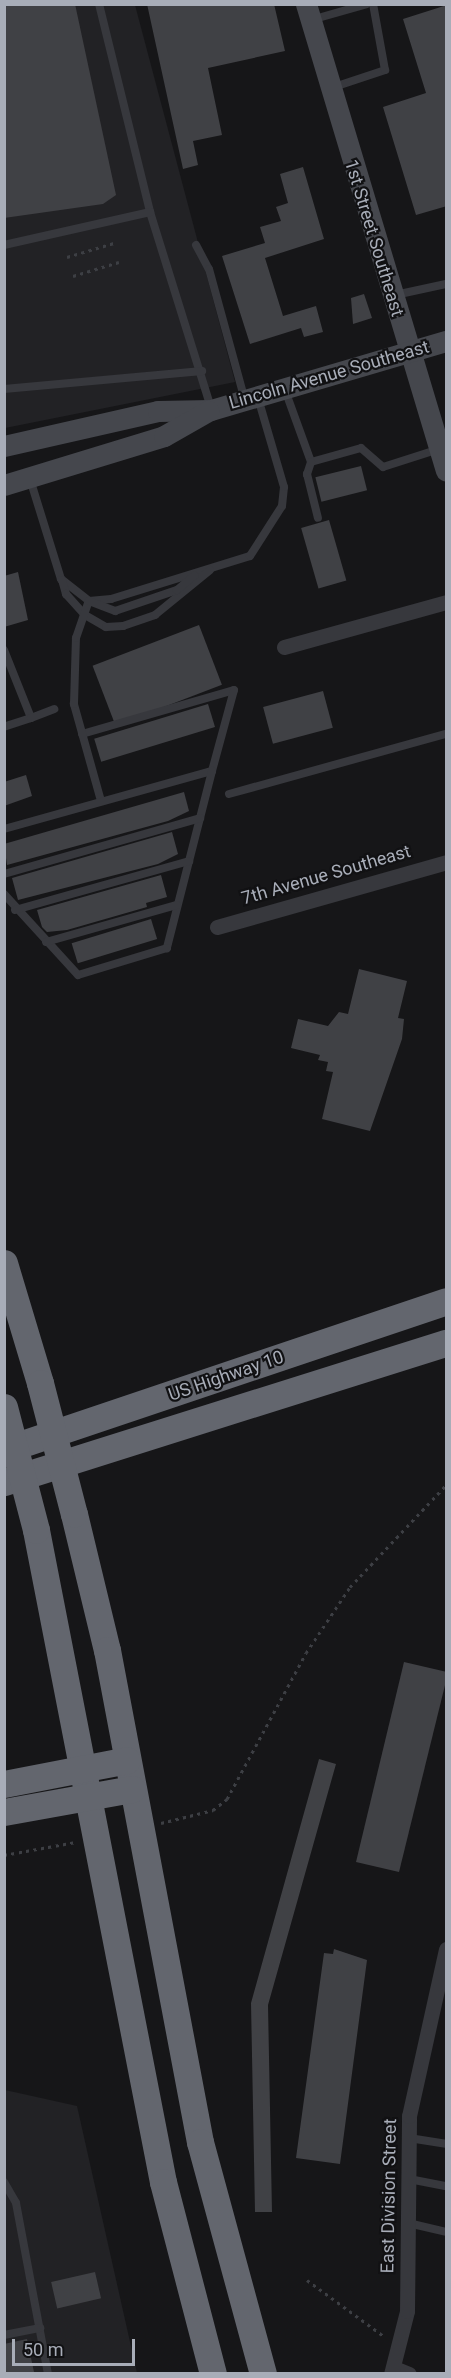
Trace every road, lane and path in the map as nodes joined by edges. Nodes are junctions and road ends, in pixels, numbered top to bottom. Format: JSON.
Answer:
{"nodes":[{"id":1,"x":99,"y":4,"type":"edge"},
{"id":2,"x":367,"y":4,"type":"edge"},
{"id":3,"x":373,"y":4,"type":"edge"},
{"id":4,"x":308,"y":12,"type":"edge"},
{"id":5,"x":329,"y":89,"type":"junction"},
{"id":6,"x":150,"y":212,"type":"junction"},
{"id":7,"x":114,"y":243,"type":"dead end"},
{"id":8,"x":4,"y":245,"type":"edge"},
{"id":9,"x":196,"y":245,"type":"dead end"},
{"id":10,"x":67,"y":257,"type":"dead end"},
{"id":11,"x":119,"y":262,"type":"dead end"},
{"id":12,"x":73,"y":276,"type":"dead end"},
{"id":13,"x":447,"y":284,"type":"edge"},
{"id":14,"x":392,"y":296,"type":"junction"},
{"id":15,"x":447,"y":341,"type":"edge"},
{"id":16,"x":409,"y":352,"type":"junction"},
{"id":17,"x":202,"y":371,"type":"junction"},
{"id":18,"x":4,"y":389,"type":"edge"},
{"id":19,"x":285,"y":389,"type":"junction"},
{"id":20,"x":251,"y":399,"type":"junction"},
{"id":21,"x":211,"y":410,"type":"junction"},
{"id":22,"x":4,"y":446,"type":"edge"},
{"id":23,"x":440,"y":449,"type":"junction"},
{"id":24,"x":310,"y":462,"type":"junction"},
{"id":25,"x":447,"y":470,"type":"edge"},
{"id":26,"x":30,"y":477,"type":"junction"},
{"id":27,"x":4,"y":485,"type":"edge"},
{"id":28,"x":318,"y":518,"type":"dead end"},
{"id":29,"x":213,"y":568,"type":"junction"},
{"id":30,"x":61,"y":579,"type":"junction"},
{"id":31,"x":89,"y":601,"type":"junction"},
{"id":32,"x":447,"y":602,"type":"edge"},
{"id":33,"x":85,"y":615,"type":"junction"},
{"id":34,"x":284,"y":647,"type":"dead end"},
{"id":35,"x":4,"y":650,"type":"edge"},
{"id":36,"x":54,"y":709,"type":"dead end"},
{"id":37,"x":31,"y":718,"type":"junction"},
{"id":38,"x":4,"y":727,"type":"edge"},
{"id":39,"x":82,"y":734,"type":"junction"},
{"id":40,"x":447,"y":734,"type":"edge"},
{"id":41,"x":212,"y":771,"type":"junction"},
{"id":42,"x":229,"y":794,"type":"dead end"},
{"id":43,"x":100,"y":801,"type":"junction"},
{"id":44,"x":200,"y":818,"type":"junction"},
{"id":45,"x":4,"y":829,"type":"edge"},
{"id":46,"x":189,"y":861,"type":"junction"},
{"id":47,"x":447,"y":862,"type":"edge"},
{"id":48,"x":4,"y":874,"type":"edge"},
{"id":49,"x":4,"y":894,"type":"edge"},
{"id":50,"x":177,"y":905,"type":"junction"},
{"id":51,"x":15,"y":910,"type":"junction"},
{"id":52,"x":217,"y":927,"type":"dead end"},
{"id":53,"x":46,"y":942,"type":"junction"},
{"id":54,"x":4,"y":1263,"type":"edge"},
{"id":55,"x":447,"y":1301,"type":"edge"},
{"id":56,"x":447,"y":1343,"type":"edge"},
{"id":57,"x":4,"y":1407,"type":"edge"},
{"id":58,"x":4,"y":1450,"type":"edge"},
{"id":59,"x":4,"y":1484,"type":"edge"},
{"id":60,"x":447,"y":1485,"type":"edge"},
{"id":61,"x":127,"y":1760,"type":"junction"},
{"id":62,"x":83,"y":1770,"type":"junction"},
{"id":63,"x":4,"y":1784,"type":"edge"},
{"id":64,"x":132,"y":1789,"type":"junction"},
{"id":65,"x":89,"y":1798,"type":"junction"},
{"id":66,"x":4,"y":1812,"type":"edge"},
{"id":67,"x":139,"y":1828,"type":"junction"},
{"id":68,"x":96,"y":1838,"type":"junction"},
{"id":69,"x":4,"y":1855,"type":"edge"},
{"id":70,"x":447,"y":1949,"type":"edge"},
{"id":71,"x":409,"y":2138,"type":"junction"},
{"id":72,"x":447,"y":2144,"type":"edge"},
{"id":73,"x":409,"y":2179,"type":"junction"},
{"id":74,"x":4,"y":2182,"type":"edge"},
{"id":75,"x":447,"y":2186,"type":"edge"},
{"id":76,"x":408,"y":2223,"type":"junction"},
{"id":77,"x":447,"y":2232,"type":"edge"},
{"id":78,"x":307,"y":2280,"type":"dead end"},
{"id":79,"x":40,"y":2328,"type":"junction"},
{"id":80,"x":4,"y":2335,"type":"edge"},
{"id":81,"x":401,"y":2344,"type":"junction"},
{"id":82,"x":392,"y":2371,"type":"edge"},
{"id":83,"x":48,"y":2373,"type":"edge"},
{"id":84,"x":213,"y":2373,"type":"edge"},
{"id":85,"x":263,"y":2373,"type":"edge"},
{"id":86,"x":409,"y":2373,"type":"edge"}],
"edges":[{"from":1,"to":6,"type":"lane"},
{"from":2,"to":4,"type":"lane"},
{"from":3,"to":5,"type":"lane"},
{"from":4,"to":5,"type":"street","name":"1st Street Southeast"},
{"from":5,"to":14,"type":"street","name":"1st Street Southeast"},
{"from":6,"to":8,"type":"lane"},
{"from":6,"to":17,"type":"lane"},
{"from":7,"to":10,"type":"path"},
{"from":9,"to":20,"type":"lane"},
{"from":11,"to":12,"type":"path"},
{"from":13,"to":14,"type":"lane"},
{"from":14,"to":16,"type":"street","name":"1st Street Southeast"},
{"from":15,"to":16,"type":"street","name":"Lincoln Avenue Southeast"},
{"from":16,"to":19,"type":"street","name":"Lincoln Avenue Southeast"},
{"from":16,"to":23,"type":"street","name":"1st Street Southeast"},
{"from":17,"to":18,"type":"lane"},
{"from":17,"to":21,"type":"lane"},
{"from":19,"to":20,"type":"street","name":"Lincoln Avenue Southeast"},
{"from":19,"to":24,"type":"lane"},
{"from":20,"to":21,"type":"street","name":"Lincoln Avenue Southeast"},
{"from":20,"to":29,"type":"lane"},
{"from":21,"to":22,"type":"street","name":"Lincoln Avenue Southeast"},
{"from":21,"to":26,"type":"street","name":"Lincoln Avenue Southeast"},
{"from":23,"to":24,"type":"lane"},
{"from":23,"to":25,"type":"street","name":"1st Street Southeast"},
{"from":24,"to":28,"type":"lane"},
{"from":26,"to":27,"type":"street","name":"Lincoln Avenue Southeast"},
{"from":26,"to":30,"type":"lane"},
{"from":29,"to":31,"type":"lane"},
{"from":29,"to":33,"type":"lane"},
{"from":30,"to":31,"type":"lane"},
{"from":30,"to":33,"type":"lane"},
{"from":31,"to":33,"type":"lane"},
{"from":32,"to":34,"type":"street"},
{"from":33,"to":39,"type":"lane"},
{"from":35,"to":37,"type":"lane"},
{"from":36,"to":37,"type":"lane"},
{"from":37,"to":38,"type":"lane"},
{"from":39,"to":41,"type":"lane"},
{"from":39,"to":43,"type":"lane"},
{"from":40,"to":42,"type":"lane"},
{"from":41,"to":43,"type":"lane"},
{"from":41,"to":44,"type":"lane"},
{"from":43,"to":45,"type":"lane"},
{"from":44,"to":46,"type":"lane"},
{"from":44,"to":48,"type":"lane"},
{"from":46,"to":50,"type":"lane"},
{"from":46,"to":51,"type":"lane"},
{"from":47,"to":52,"type":"street","name":"7th Avenue Southeast"},
{"from":49,"to":51,"type":"lane"},
{"from":50,"to":53,"type":"lane"},
{"from":50,"to":53,"type":"lane"},
{"from":51,"to":53,"type":"lane"},
{"from":54,"to":61,"type":"highway","bridge":true},
{"from":55,"to":58,"type":"highway","name":"US Highway 10"},
{"from":56,"to":59,"type":"highway","name":"US Highway 10"},
{"from":57,"to":62,"type":"highway","bridge":true},
{"from":60,"to":67,"type":"path"},
{"from":61,"to":62,"type":"highway"},
{"from":61,"to":64,"type":"highway"},
{"from":62,"to":63,"type":"highway"},
{"from":62,"to":65,"type":"highway"},
{"from":64,"to":65,"type":"highway"},
{"from":64,"to":67,"type":"highway"},
{"from":65,"to":66,"type":"highway"},
{"from":65,"to":68,"type":"highway"},
{"from":67,"to":85,"type":"highway"},
{"from":68,"to":69,"type":"path"},
{"from":68,"to":84,"type":"highway"},
{"from":70,"to":71,"type":"street","name":"East Division Street"},
{"from":71,"to":72,"type":"lane"},
{"from":71,"to":73,"type":"street","name":"East Division Street"},
{"from":73,"to":75,"type":"lane"},
{"from":73,"to":76,"type":"street","name":"East Division Street"},
{"from":74,"to":79,"type":"lane"},
{"from":76,"to":77,"type":"lane"},
{"from":76,"to":81,"type":"street","name":"East Division Street"},
{"from":78,"to":81,"type":"path"},
{"from":79,"to":80,"type":"lane"},
{"from":79,"to":83,"type":"lane"},
{"from":81,"to":82,"type":"street","name":"East Division Street"},
{"from":82,"to":86,"type":"street"}]}
